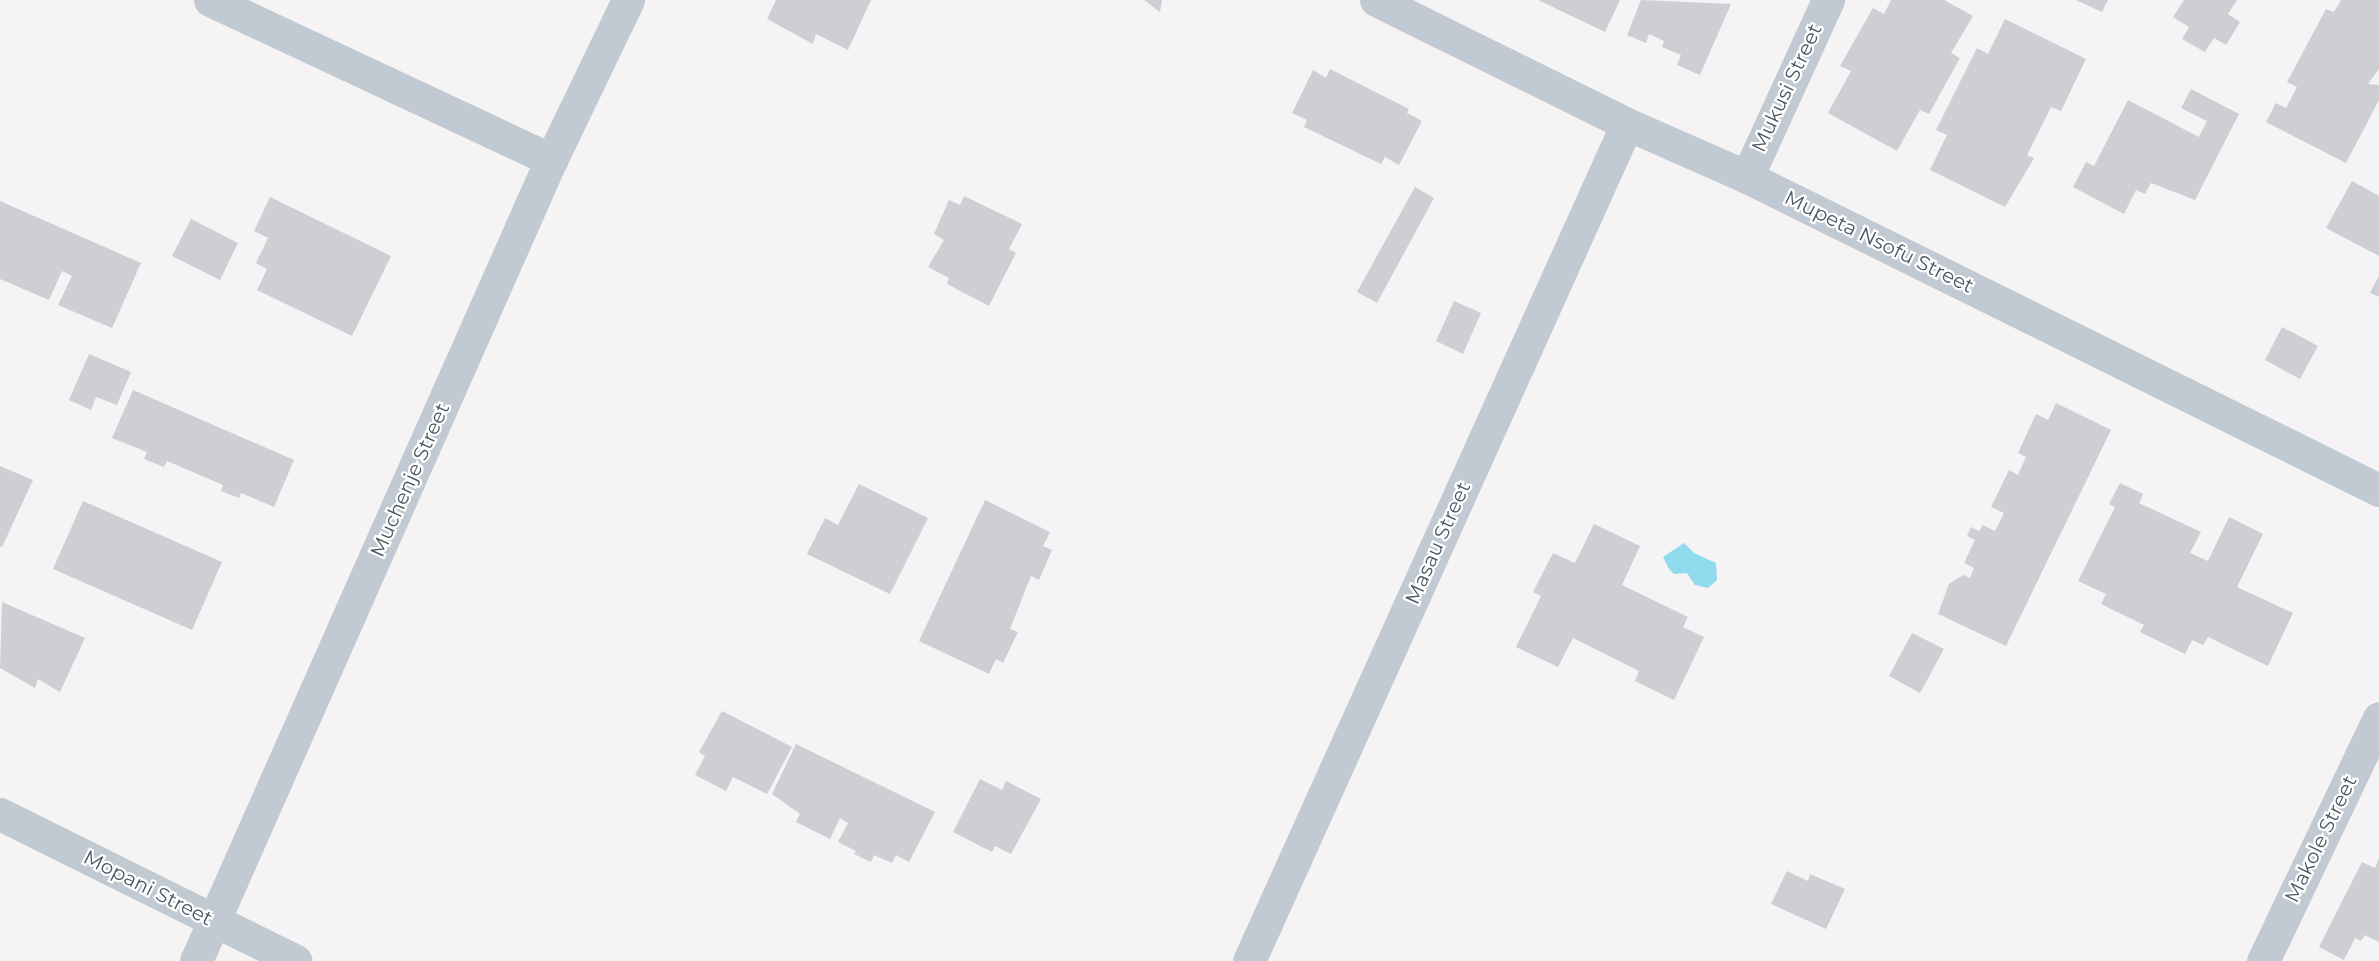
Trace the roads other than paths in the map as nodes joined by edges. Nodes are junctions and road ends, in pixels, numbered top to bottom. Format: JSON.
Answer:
{"nodes":[{"id":1,"x":210,"y":0,"type":"edge"},
{"id":2,"x":628,"y":0,"type":"edge"},
{"id":3,"x":1377,"y":0,"type":"edge"},
{"id":4,"x":1828,"y":0,"type":"edge"},
{"id":5,"x":1627,"y":124,"type":"junction"},
{"id":6,"x":551,"y":160,"type":"junction"},
{"id":7,"x":1747,"y":177,"type":"junction"},
{"id":8,"x":2379,"y":490,"type":"edge"},
{"id":9,"x":2379,"y":718,"type":"edge"},
{"id":10,"x":0,"y":814,"type":"edge"},
{"id":11,"x":215,"y":922,"type":"junction"},
{"id":12,"x":196,"y":961,"type":"edge"},
{"id":13,"x":296,"y":961,"type":"edge"},
{"id":14,"x":1249,"y":961,"type":"edge"},
{"id":15,"x":2263,"y":961,"type":"edge"}],
"edges":[{"from":1,"to":6,"type":"street"},
{"from":2,"to":6,"type":"street","name":"Muchenje Street"},
{"from":3,"to":5,"type":"street","name":"Mupeta Nsofu Street"},
{"from":4,"to":7,"type":"street","name":"Mukusi Street"},
{"from":5,"to":7,"type":"street","name":"Mupeta Nsofu Street"},
{"from":5,"to":14,"type":"street","name":"Masau Street"},
{"from":6,"to":11,"type":"street","name":"Muchenje Street"},
{"from":7,"to":8,"type":"street","name":"Mupeta Nsofu Street"},
{"from":9,"to":15,"type":"street","name":"Makole Street"},
{"from":10,"to":11,"type":"street","name":"Mopani Street"},
{"from":11,"to":12,"type":"street","name":"Muchenje Street"},
{"from":11,"to":13,"type":"street","name":"Mopani Street"}]}
